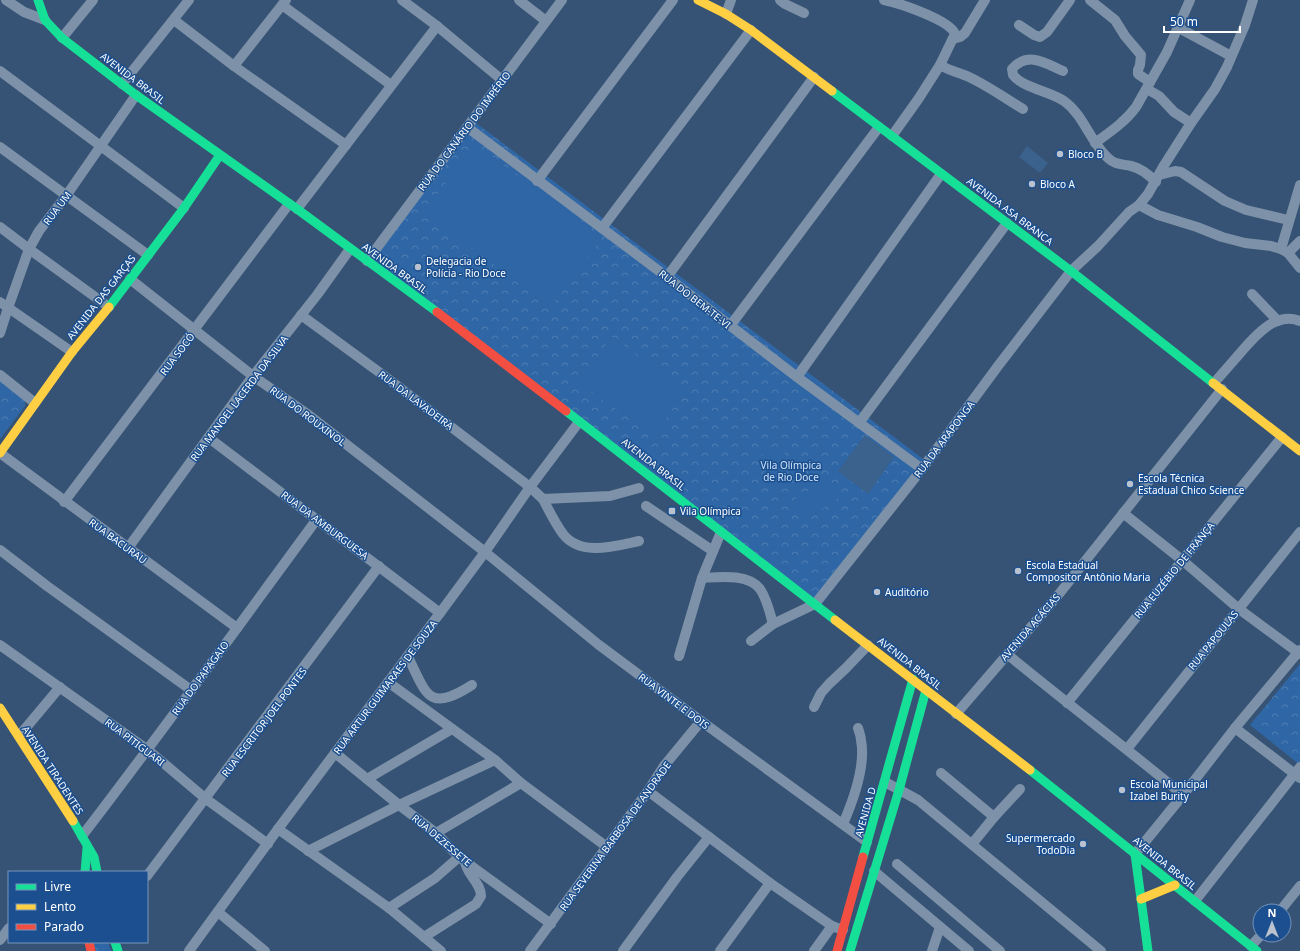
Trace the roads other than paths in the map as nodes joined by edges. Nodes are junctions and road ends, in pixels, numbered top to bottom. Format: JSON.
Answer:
{"nodes":[{"id":1,"x":6,"y":0,"type":"edge"},
{"id":2,"x":38,"y":0,"type":"edge"},
{"id":3,"x":93,"y":0,"type":"edge"},
{"id":4,"x":189,"y":0,"type":"edge"},
{"id":5,"x":402,"y":0,"type":"edge"},
{"id":6,"x":519,"y":0,"type":"edge"},
{"id":7,"x":562,"y":0,"type":"edge"},
{"id":8,"x":673,"y":0,"type":"edge"},
{"id":9,"x":698,"y":0,"type":"edge"},
{"id":10,"x":731,"y":0,"type":"edge"},
{"id":11,"x":782,"y":0,"type":"edge"},
{"id":12,"x":884,"y":0,"type":"edge"},
{"id":13,"x":985,"y":0,"type":"edge"},
{"id":14,"x":1070,"y":0,"type":"edge"},
{"id":15,"x":1090,"y":0,"type":"edge"},
{"id":16,"x":1190,"y":0,"type":"edge"},
{"id":17,"x":1253,"y":0,"type":"edge"},
{"id":18,"x":284,"y":3,"type":"edge"},
{"id":19,"x":911,"y":4,"type":"edge"},
{"id":20,"x":804,"y":13,"type":"dead end"},
{"id":21,"x":726,"y":14,"type":"junction"},
{"id":22,"x":45,"y":20,"type":"junction"},
{"id":23,"x":174,"y":20,"type":"junction"},
{"id":24,"x":546,"y":21,"type":"junction"},
{"id":25,"x":1019,"y":25,"type":"dead end"},
{"id":26,"x":437,"y":26,"type":"junction"},
{"id":27,"x":1178,"y":28,"type":"junction"},
{"id":28,"x":751,"y":30,"type":"junction"},
{"id":29,"x":62,"y":38,"type":"junction"},
{"id":30,"x":954,"y":39,"type":"junction"},
{"id":31,"x":1231,"y":56,"type":"junction"},
{"id":32,"x":940,"y":65,"type":"junction"},
{"id":33,"x":234,"y":66,"type":"junction"},
{"id":34,"x":0,"y":71,"type":"edge"},
{"id":35,"x":1063,"y":71,"type":"dead end"},
{"id":36,"x":814,"y":77,"type":"junction"},
{"id":37,"x":502,"y":80,"type":"junction"},
{"id":38,"x":122,"y":84,"type":"junction"},
{"id":39,"x":391,"y":85,"type":"junction"},
{"id":40,"x":1148,"y":85,"type":"junction"},
{"id":41,"x":136,"y":95,"type":"junction"},
{"id":42,"x":1023,"y":109,"type":"dead end"},
{"id":43,"x":1191,"y":123,"type":"junction"},
{"id":44,"x":467,"y":127,"type":"junction"},
{"id":45,"x":879,"y":127,"type":"junction"},
{"id":46,"x":892,"y":136,"type":"junction"},
{"id":47,"x":1095,"y":143,"type":"junction"},
{"id":48,"x":101,"y":145,"type":"junction"},
{"id":49,"x":346,"y":145,"type":"junction"},
{"id":50,"x":0,"y":147,"type":"edge"},
{"id":51,"x":220,"y":155,"type":"junction"},
{"id":52,"x":942,"y":174,"type":"junction"},
{"id":53,"x":1157,"y":179,"type":"junction"},
{"id":54,"x":538,"y":181,"type":"junction"},
{"id":55,"x":1300,"y":185,"type":"edge"},
{"id":56,"x":66,"y":196,"type":"junction"},
{"id":57,"x":1139,"y":205,"type":"junction"},
{"id":58,"x":293,"y":207,"type":"junction"},
{"id":59,"x":184,"y":208,"type":"junction"},
{"id":60,"x":1288,"y":220,"type":"junction"},
{"id":61,"x":1007,"y":223,"type":"junction"},
{"id":62,"x":0,"y":227,"type":"edge"},
{"id":63,"x":602,"y":228,"type":"junction"},
{"id":64,"x":1300,"y":241,"type":"edge"},
{"id":65,"x":350,"y":249,"type":"junction"},
{"id":66,"x":29,"y":250,"type":"junction"},
{"id":67,"x":1284,"y":251,"type":"junction"},
{"id":68,"x":148,"y":255,"type":"junction"},
{"id":69,"x":367,"y":261,"type":"junction"},
{"id":70,"x":1300,"y":268,"type":"edge"},
{"id":71,"x":1071,"y":271,"type":"junction"},
{"id":72,"x":667,"y":277,"type":"junction"},
{"id":73,"x":130,"y":279,"type":"junction"},
{"id":74,"x":1252,"y":294,"type":"dead end"},
{"id":75,"x":4,"y":305,"type":"edge"},
{"id":76,"x":109,"y":307,"type":"junction"},
{"id":77,"x":301,"y":315,"type":"junction"},
{"id":78,"x":1278,"y":321,"type":"junction"},
{"id":79,"x":1300,"y":321,"type":"edge"},
{"id":80,"x":730,"y":326,"type":"junction"},
{"id":81,"x":195,"y":330,"type":"junction"},
{"id":82,"x":0,"y":333,"type":"edge"},
{"id":83,"x":72,"y":352,"type":"junction"},
{"id":84,"x":0,"y":375,"type":"edge"},
{"id":85,"x":253,"y":376,"type":"junction"},
{"id":86,"x":797,"y":377,"type":"junction"},
{"id":87,"x":1218,"y":386,"type":"junction"},
{"id":88,"x":35,"y":403,"type":"junction"},
{"id":89,"x":579,"y":422,"type":"junction"},
{"id":90,"x":859,"y":423,"type":"junction"},
{"id":91,"x":1282,"y":437,"type":"junction"},
{"id":92,"x":209,"y":438,"type":"junction"},
{"id":93,"x":1300,"y":451,"type":"edge"},
{"id":94,"x":0,"y":453,"type":"edge"},
{"id":95,"x":922,"y":469,"type":"junction"},
{"id":96,"x":530,"y":487,"type":"junction"},
{"id":97,"x":639,"y":488,"type":"dead end"},
{"id":98,"x":543,"y":499,"type":"junction"},
{"id":99,"x":64,"y":502,"type":"junction"},
{"id":100,"x":646,"y":506,"type":"dead end"},
{"id":101,"x":1124,"y":513,"type":"junction"},
{"id":102,"x":317,"y":519,"type":"junction"},
{"id":103,"x":721,"y":532,"type":"junction"},
{"id":104,"x":1300,"y":532,"type":"edge"},
{"id":105,"x":639,"y":541,"type":"dead end"},
{"id":106,"x":128,"y":548,"type":"junction"},
{"id":107,"x":0,"y":550,"type":"edge"},
{"id":108,"x":712,"y":551,"type":"junction"},
{"id":109,"x":485,"y":552,"type":"junction"},
{"id":110,"x":1182,"y":560,"type":"junction"},
{"id":111,"x":379,"y":566,"type":"junction"},
{"id":112,"x":702,"y":578,"type":"junction"},
{"id":113,"x":815,"y":604,"type":"junction"},
{"id":114,"x":1239,"y":609,"type":"junction"},
{"id":115,"x":440,"y":613,"type":"junction"},
{"id":116,"x":773,"y":624,"type":"junction"},
{"id":117,"x":237,"y":628,"type":"junction"},
{"id":118,"x":751,"y":641,"type":"dead end"},
{"id":119,"x":0,"y":645,"type":"edge"},
{"id":120,"x":868,"y":645,"type":"junction"},
{"id":121,"x":1299,"y":652,"type":"edge"},
{"id":122,"x":1007,"y":654,"type":"junction"},
{"id":123,"x":679,"y":656,"type":"dead end"},
{"id":124,"x":408,"y":657,"type":"junction"},
{"id":125,"x":912,"y":679,"type":"junction"},
{"id":126,"x":388,"y":682,"type":"junction"},
{"id":127,"x":60,"y":686,"type":"junction"},
{"id":128,"x":472,"y":686,"type":"dead end"},
{"id":129,"x":191,"y":690,"type":"junction"},
{"id":130,"x":926,"y":690,"type":"junction"},
{"id":131,"x":1067,"y":703,"type":"junction"},
{"id":132,"x":814,"y":707,"type":"dead end"},
{"id":133,"x":0,"y":708,"type":"edge"},
{"id":134,"x":956,"y":714,"type":"junction"},
{"id":135,"x":701,"y":721,"type":"junction"},
{"id":136,"x":858,"y":728,"type":"dead end"},
{"id":137,"x":1235,"y":728,"type":"junction"},
{"id":138,"x":452,"y":729,"type":"junction"},
{"id":139,"x":19,"y":736,"type":"junction"},
{"id":140,"x":1127,"y":749,"type":"junction"},
{"id":141,"x":148,"y":750,"type":"junction"},
{"id":142,"x":335,"y":753,"type":"junction"},
{"id":143,"x":495,"y":760,"type":"junction"},
{"id":144,"x":941,"y":773,"type":"dead end"},
{"id":145,"x":1298,"y":773,"type":"edge"},
{"id":146,"x":367,"y":779,"type":"junction"},
{"id":147,"x":885,"y":782,"type":"junction"},
{"id":148,"x":521,"y":783,"type":"junction"},
{"id":149,"x":1020,"y":789,"type":"dead end"},
{"id":150,"x":898,"y":790,"type":"junction"},
{"id":151,"x":648,"y":791,"type":"junction"},
{"id":152,"x":1183,"y":795,"type":"junction"},
{"id":153,"x":206,"y":799,"type":"junction"},
{"id":154,"x":399,"y":805,"type":"junction"},
{"id":155,"x":994,"y":817,"type":"junction"},
{"id":156,"x":843,"y":824,"type":"junction"},
{"id":157,"x":278,"y":830,"type":"junction"},
{"id":158,"x":436,"y":833,"type":"junction"},
{"id":159,"x":82,"y":836,"type":"junction"},
{"id":160,"x":709,"y":837,"type":"junction"},
{"id":161,"x":867,"y":842,"type":"junction"},
{"id":162,"x":268,"y":844,"type":"junction"},
{"id":163,"x":972,"y":844,"type":"junction"},
{"id":164,"x":87,"y":845,"type":"junction"},
{"id":165,"x":607,"y":847,"type":"junction"},
{"id":166,"x":308,"y":851,"type":"junction"},
{"id":167,"x":1135,"y":854,"type":"junction"},
{"id":168,"x":462,"y":859,"type":"junction"},
{"id":169,"x":897,"y":864,"type":"dead end"},
{"id":170,"x":85,"y":871,"type":"edge"},
{"id":171,"x":97,"y":871,"type":"edge"},
{"id":172,"x":874,"y":871,"type":"junction"},
{"id":173,"x":148,"y":875,"type":"edge"},
{"id":174,"x":770,"y":883,"type":"junction"},
{"id":175,"x":1175,"y":885,"type":"junction"},
{"id":176,"x":1300,"y":886,"type":"edge"},
{"id":177,"x":1141,"y":899,"type":"junction"},
{"id":178,"x":1195,"y":901,"type":"junction"},
{"id":179,"x":1286,"y":903,"type":"edge"},
{"id":180,"x":389,"y":908,"type":"junction"},
{"id":181,"x":218,"y":912,"type":"junction"},
{"id":182,"x":551,"y":924,"type":"junction"},
{"id":183,"x":832,"y":926,"type":"junction"},
{"id":184,"x":940,"y":927,"type":"junction"},
{"id":185,"x":8,"y":929,"type":"edge"},
{"id":186,"x":843,"y":930,"type":"junction"},
{"id":187,"x":424,"y":937,"type":"junction"},
{"id":188,"x":0,"y":940,"type":"edge"},
{"id":189,"x":1254,"y":949,"type":"edge"},
{"id":190,"x":188,"y":951,"type":"edge"},
{"id":191,"x":265,"y":951,"type":"edge"},
{"id":192,"x":441,"y":951,"type":"edge"},
{"id":193,"x":530,"y":951,"type":"edge"},
{"id":194,"x":623,"y":951,"type":"edge"},
{"id":195,"x":720,"y":951,"type":"edge"},
{"id":196,"x":814,"y":951,"type":"edge"},
{"id":197,"x":837,"y":951,"type":"edge"},
{"id":198,"x":850,"y":951,"type":"edge"},
{"id":199,"x":932,"y":951,"type":"edge"},
{"id":200,"x":969,"y":951,"type":"edge"},
{"id":201,"x":1000,"y":951,"type":"edge"},
{"id":202,"x":1101,"y":951,"type":"edge"},
{"id":203,"x":1148,"y":951,"type":"edge"}],
"edges":[{"from":1,"to":22,"type":"street"},
{"from":2,"to":22,"type":"main road","name":"AVENIDA BRASIL"},
{"from":3,"to":29,"type":"street"},
{"from":4,"to":23,"type":"street"},
{"from":5,"to":26,"type":"street"},
{"from":6,"to":24,"type":"street"},
{"from":7,"to":24,"type":"street","name":"RUA DO CANÁRIO DO IMPÉRIO"},
{"from":8,"to":54,"type":"street"},
{"from":9,"to":21,"type":"main road","name":"AVENIDA ASA BRANCA"},
{"from":10,"to":21,"type":"street"},
{"from":11,"to":20,"type":"street"},
{"from":12,"to":19,"type":"street"},
{"from":13,"to":30,"type":"street"},
{"from":14,"to":25,"type":"street"},
{"from":15,"to":40,"type":"street"},
{"from":16,"to":27,"type":"street"},
{"from":17,"to":31,"type":"street","name":"RUA DA ARAPONGA"},
{"from":18,"to":33,"type":"street"},
{"from":18,"to":39,"type":"street"},
{"from":19,"to":30,"type":"street"},
{"from":21,"to":28,"type":"main road","name":"AVENIDA ASA BRANCA"},
{"from":22,"to":29,"type":"main road","name":"AVENIDA BRASIL"},
{"from":23,"to":33,"type":"street"},
{"from":23,"to":38,"type":"street"},
{"from":24,"to":37,"type":"street","name":"RUA DO CANÁRIO DO IMPÉRIO"},
{"from":26,"to":37,"type":"street"},
{"from":26,"to":39,"type":"street","name":"RUA SOCÓ"},
{"from":27,"to":31,"type":"street"},
{"from":27,"to":40,"type":"street"},
{"from":28,"to":36,"type":"main road","name":"AVENIDA ASA BRANCA"},
{"from":28,"to":63,"type":"street"},
{"from":29,"to":38,"type":"main road","name":"AVENIDA BRASIL"},
{"from":30,"to":32,"type":"street"},
{"from":31,"to":43,"type":"street","name":"RUA DA ARAPONGA"},
{"from":32,"to":42,"type":"street"},
{"from":32,"to":46,"type":"street"},
{"from":33,"to":49,"type":"street"},
{"from":34,"to":48,"type":"street"},
{"from":35,"to":47,"type":"street"},
{"from":36,"to":45,"type":"main road","name":"AVENIDA ASA BRANCA"},
{"from":36,"to":72,"type":"street"},
{"from":37,"to":44,"type":"street","name":"RUA DO CANÁRIO DO IMPÉRIO"},
{"from":38,"to":41,"type":"main road","name":"AVENIDA BRASIL"},
{"from":39,"to":49,"type":"street","name":"RUA SOCÓ"},
{"from":40,"to":43,"type":"street"},
{"from":40,"to":47,"type":"street"},
{"from":41,"to":48,"type":"street","name":"RUA UM"},
{"from":41,"to":51,"type":"main road","name":"AVENIDA BRASIL"},
{"from":43,"to":53,"type":"street","name":"RUA DA ARAPONGA"},
{"from":44,"to":54,"type":"street","name":"RUA DO BEM-TE-VI"},
{"from":44,"to":69,"type":"street","name":"RUA DO CANÁRIO DO IMPÉRIO"},
{"from":45,"to":46,"type":"main road","name":"AVENIDA ASA BRANCA"},
{"from":45,"to":80,"type":"street"},
{"from":46,"to":52,"type":"main road","name":"AVENIDA ASA BRANCA"},
{"from":47,"to":53,"type":"street"},
{"from":48,"to":56,"type":"street","name":"RUA UM"},
{"from":48,"to":59,"type":"street"},
{"from":49,"to":58,"type":"street","name":"RUA SOCÓ"},
{"from":50,"to":56,"type":"street"},
{"from":51,"to":58,"type":"main road","name":"AVENIDA BRASIL"},
{"from":51,"to":59,"type":"main road","name":"AVENIDA DAS GARÇAS"},
{"from":52,"to":61,"type":"main road","name":"AVENIDA ASA BRANCA"},
{"from":52,"to":86,"type":"street"},
{"from":53,"to":57,"type":"street","name":"RUA DA ARAPONGA"},
{"from":53,"to":60,"type":"street"},
{"from":54,"to":63,"type":"street","name":"RUA DO BEM-TE-VI"},
{"from":55,"to":60,"type":"street"},
{"from":56,"to":66,"type":"street","name":"RUA UM"},
{"from":56,"to":68,"type":"street"},
{"from":57,"to":67,"type":"street"},
{"from":57,"to":71,"type":"street","name":"RUA DA ARAPONGA"},
{"from":58,"to":65,"type":"main road","name":"AVENIDA BRASIL"},
{"from":58,"to":81,"type":"street","name":"RUA SOCÓ"},
{"from":59,"to":68,"type":"main road","name":"AVENIDA DAS GARÇAS"},
{"from":60,"to":67,"type":"street"},
{"from":61,"to":71,"type":"main road","name":"AVENIDA ASA BRANCA"},
{"from":61,"to":90,"type":"street"},
{"from":62,"to":66,"type":"street"},
{"from":63,"to":72,"type":"street","name":"RUA DO BEM-TE-VI"},
{"from":64,"to":67,"type":"street"},
{"from":65,"to":69,"type":"main road","name":"AVENIDA BRASIL"},
{"from":65,"to":77,"type":"street","name":"RUA MANOEL LACERDA DA SILVA"},
{"from":66,"to":75,"type":"street","name":"RUA UM"},
{"from":66,"to":76,"type":"street"},
{"from":67,"to":70,"type":"street"},
{"from":68,"to":73,"type":"main road","name":"AVENIDA DAS GARÇAS"},
{"from":69,"to":89,"type":"main road","name":"AVENIDA BRASIL"},
{"from":71,"to":87,"type":"main road","name":"AVENIDA ASA BRANCA"},
{"from":71,"to":95,"type":"street","name":"RUA DA ARAPONGA"},
{"from":72,"to":80,"type":"street","name":"RUA DO BEM-TE-VI"},
{"from":73,"to":76,"type":"main road","name":"AVENIDA DAS GARÇAS"},
{"from":73,"to":81,"type":"street","name":"RUA DO ROUXINOL"},
{"from":74,"to":78,"type":"street"},
{"from":75,"to":82,"type":"street","name":"RUA UM"},
{"from":75,"to":83,"type":"street"},
{"from":76,"to":83,"type":"main road","name":"AVENIDA DAS GARÇAS"},
{"from":77,"to":85,"type":"street","name":"RUA MANOEL LACERDA DA SILVA"},
{"from":77,"to":96,"type":"street","name":"RUA DA LAVADEIRA"},
{"from":78,"to":79,"type":"street"},
{"from":78,"to":87,"type":"street","name":"AVENIDA ACÁCIAS"},
{"from":80,"to":86,"type":"street","name":"RUA DO BEM-TE-VI"},
{"from":81,"to":85,"type":"street","name":"RUA DO ROUXINOL"},
{"from":81,"to":99,"type":"street","name":"RUA SOCÓ"},
{"from":83,"to":88,"type":"main road","name":"AVENIDA DAS GARÇAS"},
{"from":84,"to":88,"type":"street"},
{"from":85,"to":92,"type":"street","name":"RUA MANOEL LACERDA DA SILVA"},
{"from":85,"to":109,"type":"street","name":"RUA DO ROUXINOL"},
{"from":86,"to":90,"type":"street","name":"RUA DO BEM-TE-VI"},
{"from":87,"to":91,"type":"main road","name":"AVENIDA ASA BRANCA"},
{"from":87,"to":101,"type":"street","name":"AVENIDA ACÁCIAS"},
{"from":88,"to":94,"type":"main road","name":"AVENIDA DAS GARÇAS"},
{"from":89,"to":96,"type":"street","name":"RUA ARTUR GUIMARAES DE SOUZA"},
{"from":89,"to":103,"type":"main road","name":"AVENIDA BRASIL"},
{"from":90,"to":95,"type":"street","name":"RUA DO BEM-TE-VI"},
{"from":91,"to":93,"type":"main road","name":"AVENIDA ASA BRANCA"},
{"from":91,"to":110,"type":"street","name":"RUA EUZÉBIO DE FRANÇA"},
{"from":92,"to":102,"type":"street","name":"RUA DA AMBURGUESA"},
{"from":92,"to":106,"type":"street","name":"RUA MANOEL LACERDA DA SILVA"},
{"from":94,"to":99,"type":"street","name":"RUA BACURAU"},
{"from":95,"to":113,"type":"street","name":"RUA DA ARAPONGA"},
{"from":96,"to":98,"type":"street","name":"RUA DA LAVADEIRA"},
{"from":96,"to":109,"type":"street","name":"RUA ARTUR GUIMARAES DE SOUZA"},
{"from":97,"to":98,"type":"street"},
{"from":98,"to":105,"type":"street"},
{"from":99,"to":106,"type":"street","name":"RUA BACURAU"},
{"from":100,"to":108,"type":"street"},
{"from":101,"to":110,"type":"street"},
{"from":101,"to":122,"type":"street","name":"AVENIDA ACÁCIAS"},
{"from":102,"to":111,"type":"street","name":"RUA DA AMBURGUESA"},
{"from":102,"to":117,"type":"street","name":"RUA DO PAPAGAIO"},
{"from":103,"to":108,"type":"street"},
{"from":103,"to":113,"type":"main road","name":"AVENIDA BRASIL"},
{"from":104,"to":114,"type":"street","name":"RUA PAPOULAS"},
{"from":106,"to":117,"type":"street","name":"RUA BACURAU"},
{"from":107,"to":129,"type":"street"},
{"from":108,"to":112,"type":"street"},
{"from":109,"to":115,"type":"street","name":"RUA ARTUR GUIMARAES DE SOUZA"},
{"from":109,"to":135,"type":"street","name":"RUA VINTE E DOIS"},
{"from":110,"to":114,"type":"street"},
{"from":110,"to":131,"type":"street","name":"RUA EUZÉBIO DE FRANÇA"},
{"from":111,"to":115,"type":"street","name":"RUA DA AMBURGUESA"},
{"from":111,"to":153,"type":"street","name":"RUA ESCRITOR JOEL PONTES"},
{"from":112,"to":116,"type":"street"},
{"from":112,"to":123,"type":"street"},
{"from":113,"to":116,"type":"street"},
{"from":113,"to":120,"type":"main road","name":"AVENIDA BRASIL"},
{"from":114,"to":121,"type":"street"},
{"from":114,"to":140,"type":"street","name":"RUA PAPOULAS"},
{"from":115,"to":124,"type":"street","name":"RUA ARTUR GUIMARAES DE SOUZA"},
{"from":116,"to":118,"type":"street"},
{"from":117,"to":129,"type":"street","name":"RUA DO PAPAGAIO"},
{"from":119,"to":127,"type":"street","name":"RUA PITIGUARI"},
{"from":120,"to":125,"type":"main road","name":"AVENIDA BRASIL"},
{"from":120,"to":132,"type":"street"},
{"from":121,"to":137,"type":"street"},
{"from":122,"to":131,"type":"street"},
{"from":122,"to":134,"type":"street","name":"AVENIDA ACÁCIAS"},
{"from":124,"to":126,"type":"street","name":"RUA ARTUR GUIMARAES DE SOUZA"},
{"from":124,"to":128,"type":"street"},
{"from":125,"to":130,"type":"main road","name":"AVENIDA BRASIL"},
{"from":125,"to":147,"type":"main road","name":"AVENIDA D"},
{"from":126,"to":138,"type":"street"},
{"from":126,"to":142,"type":"street","name":"RUA ARTUR GUIMARAES DE SOUZA"},
{"from":127,"to":139,"type":"street"},
{"from":127,"to":141,"type":"street","name":"RUA PITIGUARI"},
{"from":129,"to":141,"type":"street","name":"RUA DO PAPAGAIO"},
{"from":130,"to":134,"type":"main road","name":"AVENIDA BRASIL"},
{"from":130,"to":150,"type":"main road"},
{"from":131,"to":140,"type":"street"},
{"from":133,"to":139,"type":"main road","name":"AVENIDA TIRADENTES"},
{"from":134,"to":167,"type":"main road","name":"AVENIDA BRASIL"},
{"from":135,"to":151,"type":"street","name":"RUA SEVERINA BARBOSA DE ANDRADE"},
{"from":135,"to":156,"type":"street","name":"RUA VINTE E DOIS"},
{"from":136,"to":156,"type":"street"},
{"from":137,"to":145,"type":"street"},
{"from":137,"to":152,"type":"street"},
{"from":138,"to":143,"type":"street"},
{"from":138,"to":146,"type":"street"},
{"from":139,"to":159,"type":"main road","name":"AVENIDA TIRADENTES"},
{"from":140,"to":152,"type":"street"},
{"from":141,"to":153,"type":"street","name":"RUA PITIGUARI"},
{"from":141,"to":159,"type":"street","name":"RUA DO PAPAGAIO"},
{"from":142,"to":146,"type":"street","name":"RUA DEZESSETE"},
{"from":142,"to":157,"type":"street","name":"RUA ARTUR GUIMARAES DE SOUZA"},
{"from":143,"to":148,"type":"street"},
{"from":143,"to":154,"type":"street"},
{"from":144,"to":155,"type":"street"},
{"from":145,"to":178,"type":"street"},
{"from":146,"to":154,"type":"street","name":"RUA DEZESSETE"},
{"from":147,"to":150,"type":"street"},
{"from":147,"to":161,"type":"main road","name":"AVENIDA D"},
{"from":148,"to":158,"type":"street"},
{"from":148,"to":165,"type":"street"},
{"from":149,"to":155,"type":"street"},
{"from":150,"to":163,"type":"street"},
{"from":150,"to":172,"type":"main road"},
{"from":151,"to":160,"type":"street"},
{"from":151,"to":165,"type":"street","name":"RUA SEVERINA BARBOSA DE ANDRADE"},
{"from":152,"to":167,"type":"street"},
{"from":153,"to":162,"type":"street","name":"RUA PITIGUARI"},
{"from":153,"to":173,"type":"street","name":"RUA ESCRITOR JOEL PONTES"},
{"from":154,"to":158,"type":"street","name":"RUA DEZESSETE"},
{"from":154,"to":166,"type":"street"},
{"from":155,"to":163,"type":"street"},
{"from":156,"to":161,"type":"street","name":"RUA VINTE E DOIS"},
{"from":157,"to":162,"type":"street","name":"RUA ARTUR GUIMARAES DE SOUZA"},
{"from":157,"to":166,"type":"street"},
{"from":158,"to":168,"type":"street","name":"RUA DEZESSETE"},
{"from":159,"to":164,"type":"main road","name":"AVENIDA TIRADENTES"},
{"from":160,"to":174,"type":"street"},
{"from":160,"to":194,"type":"street"},
{"from":161,"to":186,"type":"main road","name":"AVENIDA D"},
{"from":162,"to":181,"type":"street","name":"RUA ARTUR GUIMARAES DE SOUZA"},
{"from":163,"to":202,"type":"street"},
{"from":164,"to":170,"type":"main road"},
{"from":164,"to":171,"type":"main road","name":"AVENIDA TIRADENTES"},
{"from":165,"to":182,"type":"street","name":"RUA SEVERINA BARBOSA DE ANDRADE"},
{"from":166,"to":180,"type":"street"},
{"from":167,"to":175,"type":"main road","name":"AVENIDA BRASIL"},
{"from":167,"to":177,"type":"main road"},
{"from":168,"to":180,"type":"street"},
{"from":168,"to":182,"type":"street","name":"RUA DEZESSETE"},
{"from":168,"to":187,"type":"street"},
{"from":169,"to":201,"type":"street"},
{"from":172,"to":184,"type":"street"},
{"from":172,"to":198,"type":"main road"},
{"from":174,"to":183,"type":"street"},
{"from":174,"to":195,"type":"street"},
{"from":175,"to":177,"type":"main road"},
{"from":175,"to":178,"type":"main road","name":"AVENIDA BRASIL"},
{"from":176,"to":179,"type":"street"},
{"from":177,"to":203,"type":"main road"},
{"from":178,"to":189,"type":"main road","name":"AVENIDA BRASIL"},
{"from":180,"to":187,"type":"street"},
{"from":181,"to":190,"type":"street","name":"RUA ARTUR GUIMARAES DE SOUZA"},
{"from":181,"to":191,"type":"street"},
{"from":182,"to":193,"type":"street","name":"RUA SEVERINA BARBOSA DE ANDRADE"},
{"from":183,"to":186,"type":"street"},
{"from":183,"to":196,"type":"street"},
{"from":184,"to":199,"type":"street"},
{"from":184,"to":200,"type":"street"},
{"from":185,"to":188,"type":"street"},
{"from":186,"to":197,"type":"main road","name":"AVENIDA D"},
{"from":187,"to":192,"type":"street"}]}
